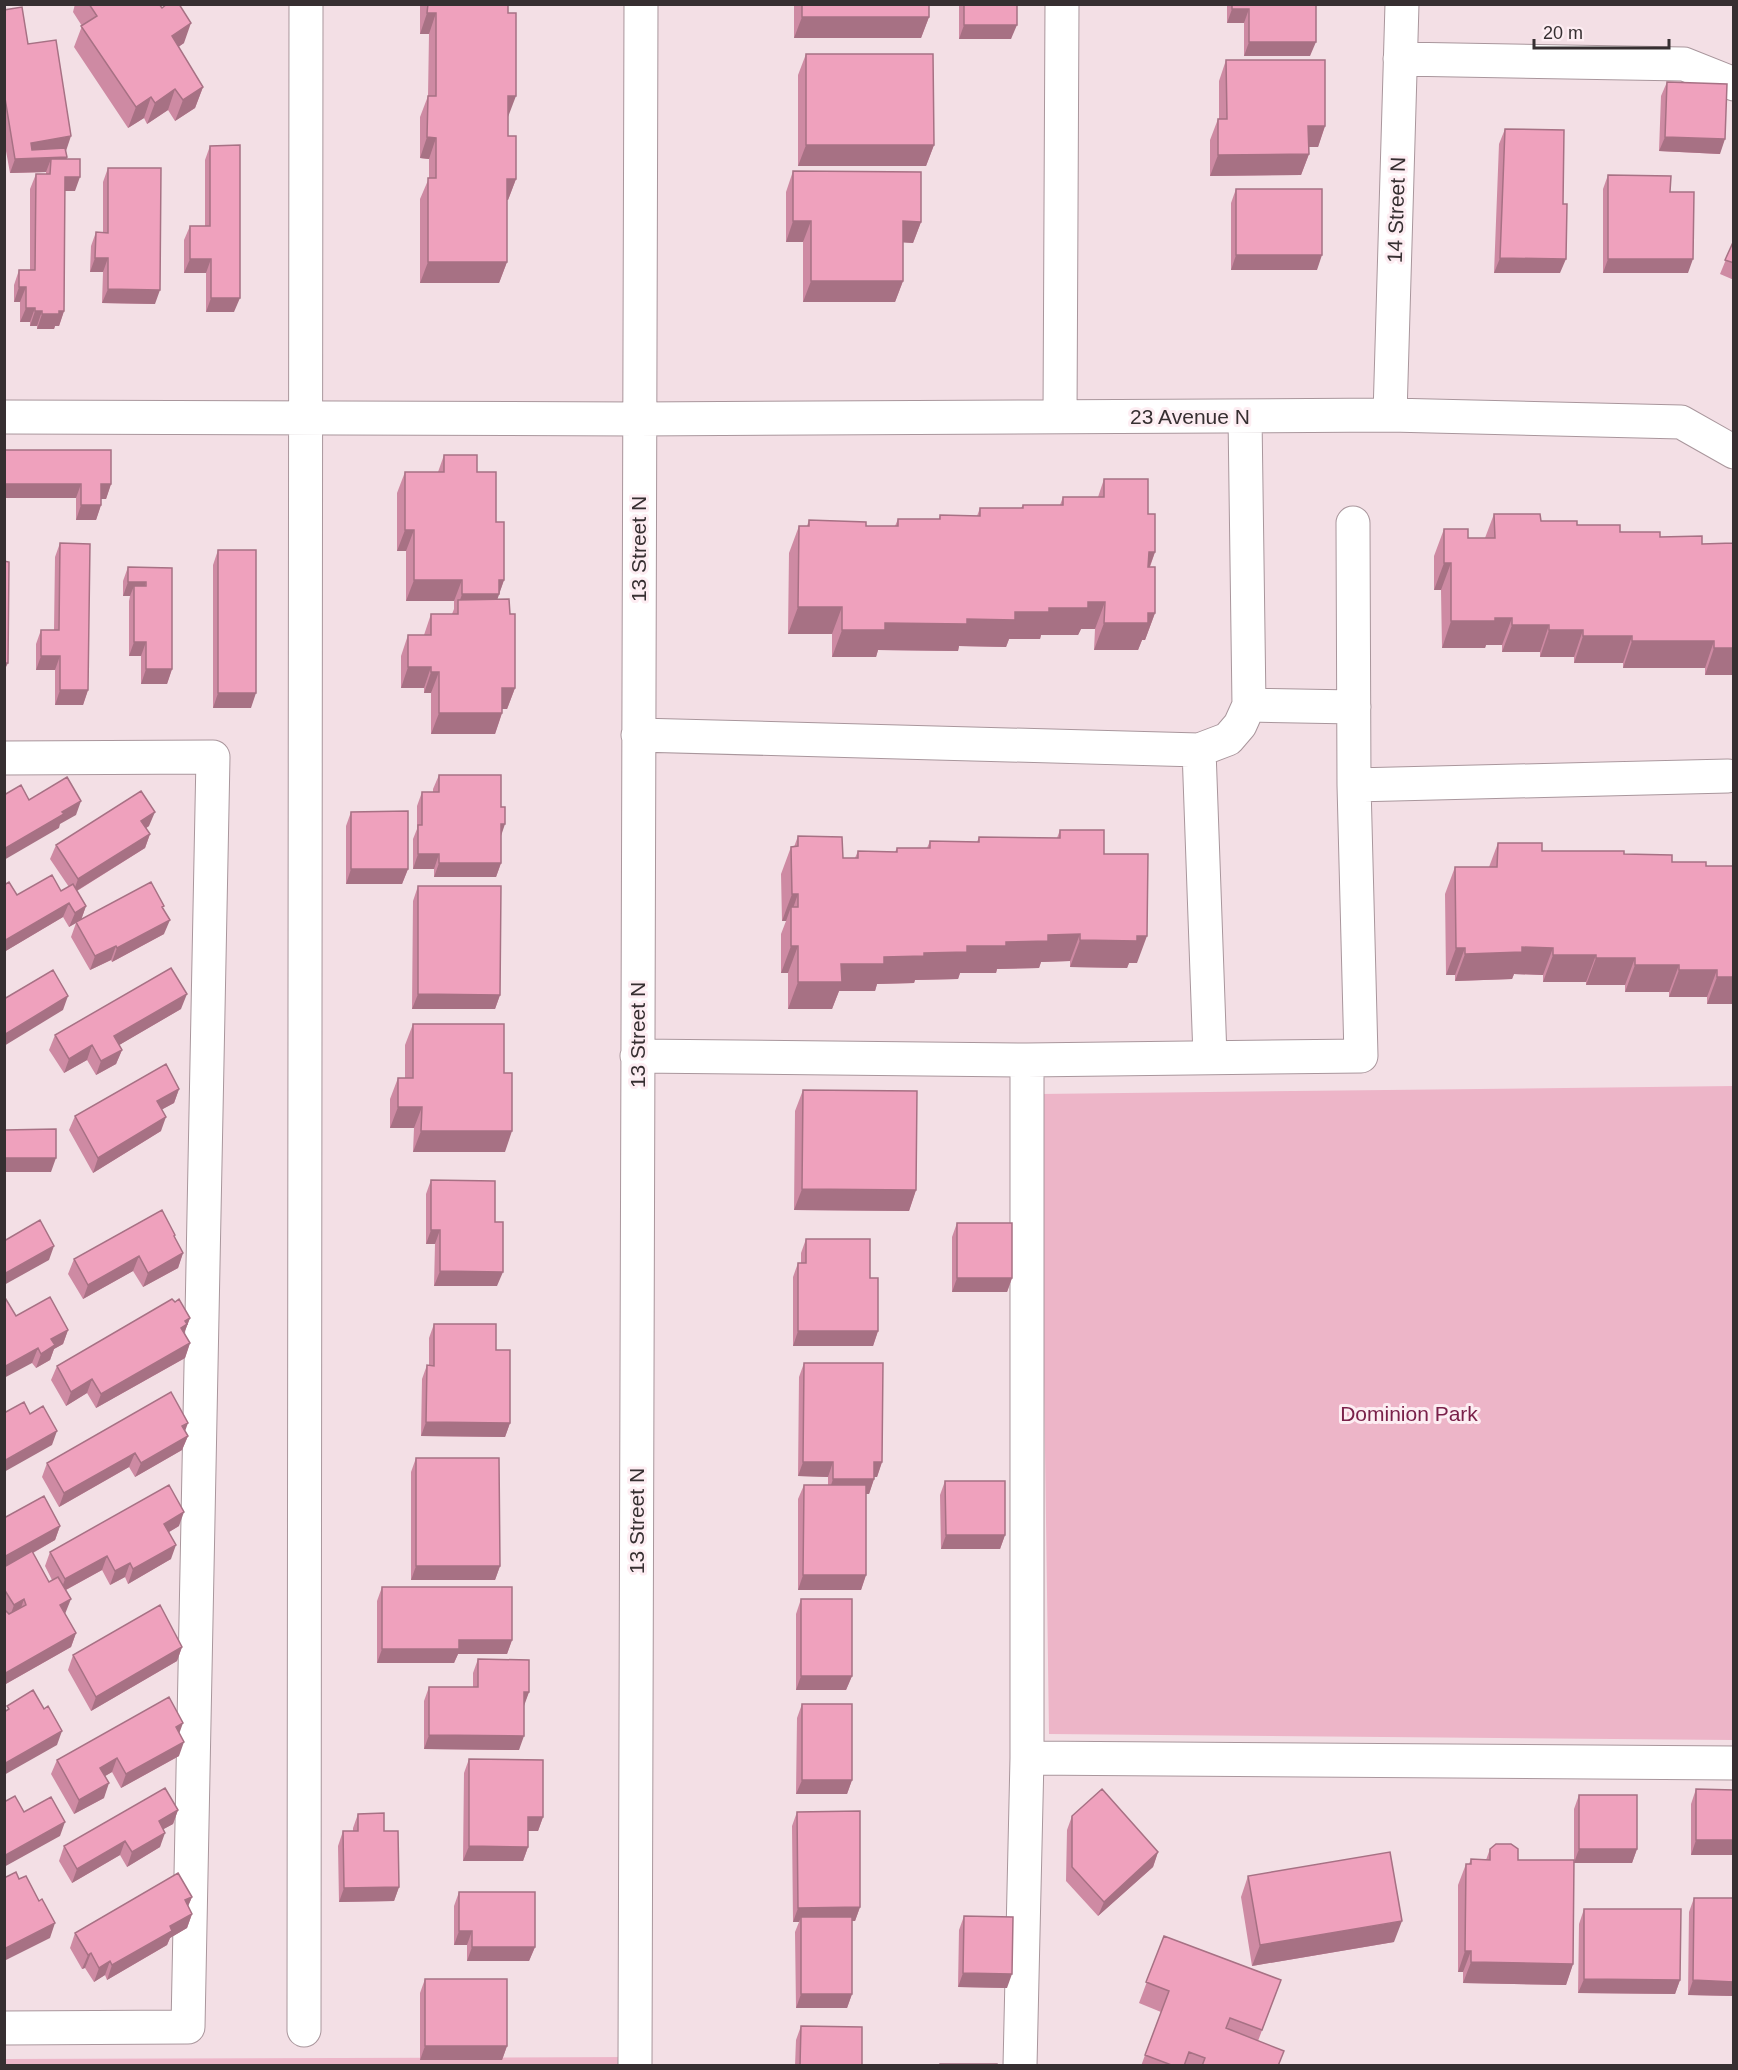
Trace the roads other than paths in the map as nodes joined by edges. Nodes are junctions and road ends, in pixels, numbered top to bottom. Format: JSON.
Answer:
{"nodes":[{"id":1,"x":306,"y":4,"type":"edge"},
{"id":2,"x":641,"y":4,"type":"edge"},
{"id":3,"x":1062,"y":4,"type":"edge"},
{"id":4,"x":1402,"y":4,"type":"edge"},
{"id":5,"x":1400,"y":59,"type":"junction"},
{"id":6,"x":1734,"y":84,"type":"edge"},
{"id":7,"x":1390,"y":415,"type":"junction"},
{"id":8,"x":1245,"y":416,"type":"junction"},
{"id":9,"x":4,"y":417,"type":"edge"},
{"id":10,"x":1060,"y":417,"type":"junction"},
{"id":11,"x":305,"y":419,"type":"junction"},
{"id":12,"x":638,"y":419,"type":"junction"},
{"id":13,"x":1734,"y":452,"type":"edge"},
{"id":14,"x":1353,"y":523,"type":"dead end"},
{"id":15,"x":1249,"y":705,"type":"junction"},
{"id":16,"x":1354,"y":707,"type":"junction"},
{"id":17,"x":638,"y":735,"type":"junction"},
{"id":18,"x":1199,"y":750,"type":"junction"},
{"id":19,"x":4,"y":758,"type":"edge"},
{"id":20,"x":1728,"y":776,"type":"dead end"},
{"id":21,"x":1354,"y":785,"type":"junction"},
{"id":22,"x":637,"y":1056,"type":"junction"},
{"id":23,"x":1210,"y":1057,"type":"junction"},
{"id":24,"x":1027,"y":1059,"type":"junction"},
{"id":25,"x":1027,"y":1758,"type":"junction"},
{"id":26,"x":1734,"y":1763,"type":"edge"},
{"id":27,"x":4,"y":2028,"type":"edge"},
{"id":28,"x":304,"y":2030,"type":"dead end"},
{"id":29,"x":635,"y":2066,"type":"edge"},
{"id":30,"x":1020,"y":2066,"type":"edge"}],
"edges":[{"from":1,"to":11,"type":"street"},
{"from":2,"to":12,"type":"street","name":"13 Street N"},
{"from":3,"to":10,"type":"street"},
{"from":4,"to":5,"type":"street","name":"14 Street N"},
{"from":5,"to":6,"type":"street"},
{"from":5,"to":7,"type":"street","name":"14 Street N"},
{"from":7,"to":8,"type":"street","name":"23 Avenue N"},
{"from":7,"to":13,"type":"street","name":"23 Avenue N"},
{"from":8,"to":10,"type":"street","name":"23 Avenue N"},
{"from":8,"to":15,"type":"street"},
{"from":9,"to":11,"type":"street","name":"23 Avenue N"},
{"from":10,"to":12,"type":"street","name":"23 Avenue N"},
{"from":11,"to":12,"type":"street","name":"23 Avenue N"},
{"from":11,"to":28,"type":"street"},
{"from":12,"to":17,"type":"street","name":"13 Street N"},
{"from":14,"to":16,"type":"street"},
{"from":15,"to":16,"type":"street"},
{"from":15,"to":18,"type":"street"},
{"from":16,"to":21,"type":"street"},
{"from":17,"to":18,"type":"street"},
{"from":17,"to":22,"type":"street","name":"13 Street N"},
{"from":18,"to":23,"type":"street"},
{"from":19,"to":27,"type":"street"},
{"from":20,"to":21,"type":"street"},
{"from":21,"to":23,"type":"street"},
{"from":22,"to":24,"type":"street"},
{"from":22,"to":29,"type":"street","name":"13 Street N"},
{"from":23,"to":24,"type":"street"},
{"from":24,"to":25,"type":"street"},
{"from":25,"to":26,"type":"street"},
{"from":25,"to":30,"type":"street"}]}
